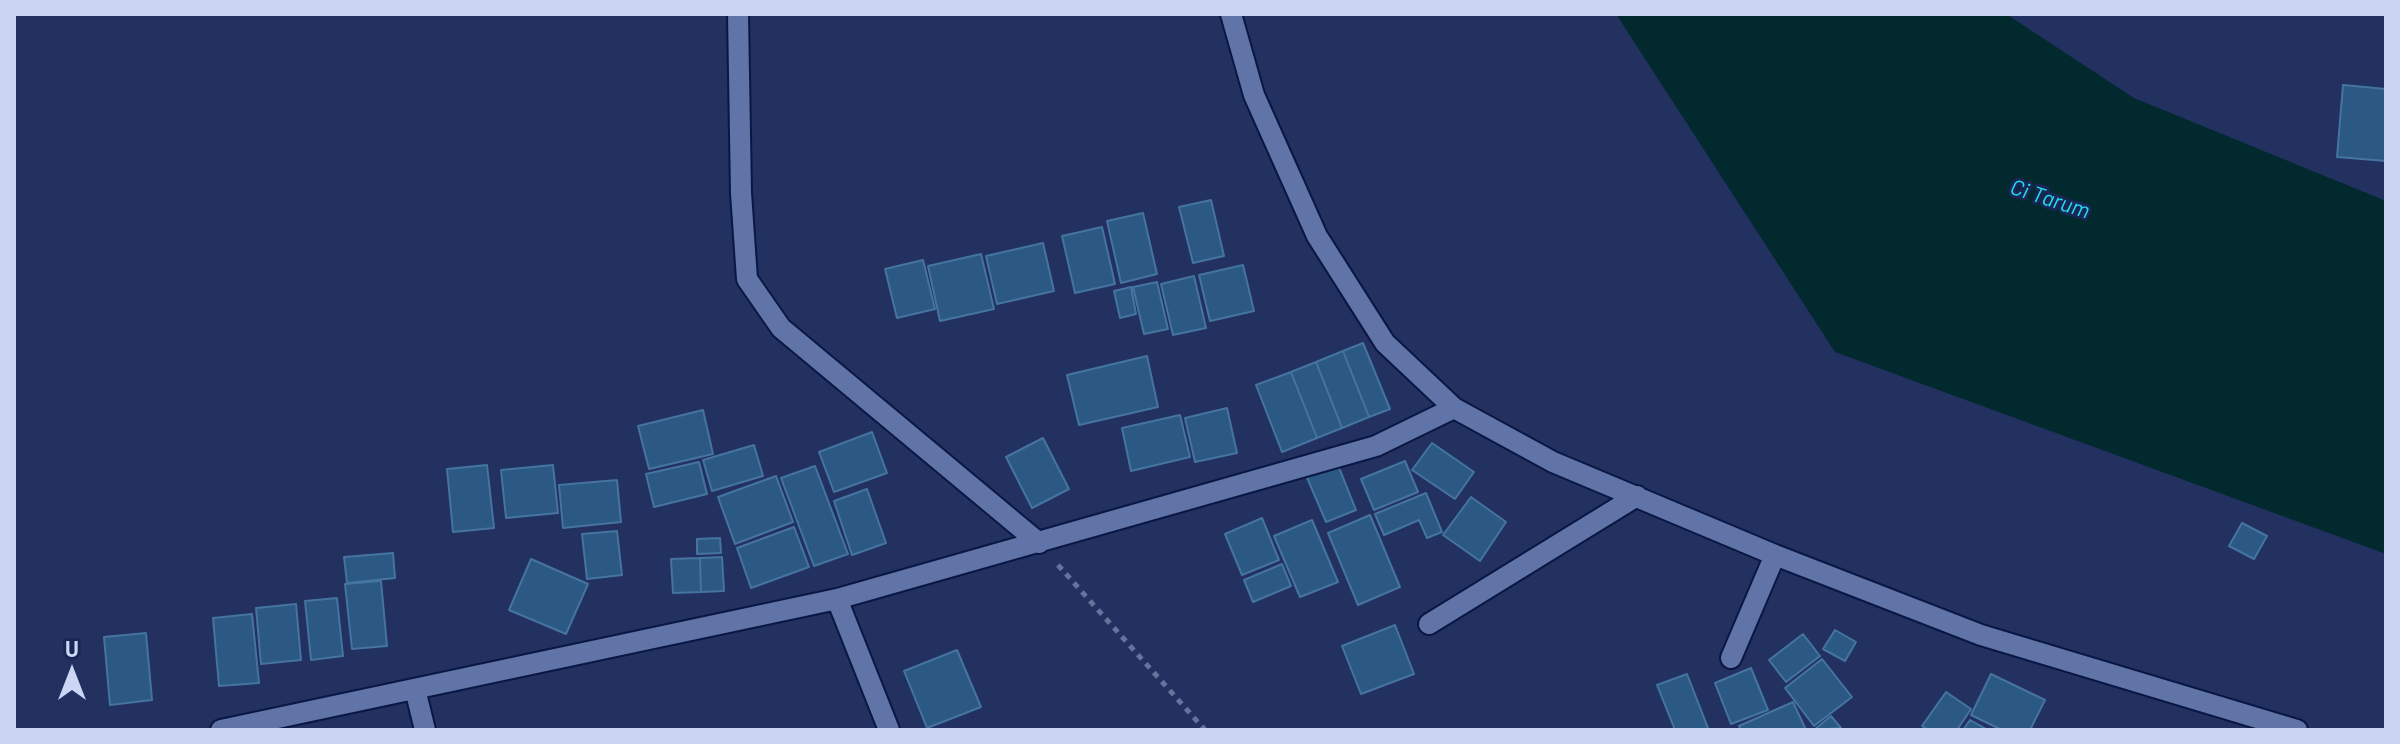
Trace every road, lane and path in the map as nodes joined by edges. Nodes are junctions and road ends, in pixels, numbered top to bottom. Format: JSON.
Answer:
{"nodes":[{"id":1,"x":738,"y":14,"type":"edge"},
{"id":2,"x":1231,"y":14,"type":"edge"},
{"id":3,"x":1454,"y":408,"type":"junction"},
{"id":4,"x":1637,"y":496,"type":"junction"},
{"id":5,"x":1039,"y":543,"type":"junction"},
{"id":6,"x":1775,"y":555,"type":"junction"},
{"id":7,"x":837,"y":599,"type":"junction"},
{"id":8,"x":1429,"y":624,"type":"dead end"},
{"id":9,"x":1731,"y":658,"type":"dead end"},
{"id":10,"x":415,"y":689,"type":"junction"},
{"id":11,"x":221,"y":730,"type":"edge"},
{"id":12,"x":425,"y":730,"type":"edge"},
{"id":13,"x":889,"y":730,"type":"edge"},
{"id":14,"x":1205,"y":730,"type":"edge"},
{"id":15,"x":2297,"y":730,"type":"edge"}],
"edges":[{"from":1,"to":5,"type":"street"},
{"from":2,"to":3,"type":"street"},
{"from":3,"to":4,"type":"street"},
{"from":3,"to":5,"type":"street"},
{"from":4,"to":6,"type":"street"},
{"from":4,"to":8,"type":"street"},
{"from":5,"to":7,"type":"street"},
{"from":5,"to":14,"type":"path"},
{"from":6,"to":9,"type":"street"},
{"from":6,"to":15,"type":"street"},
{"from":7,"to":10,"type":"street"},
{"from":7,"to":13,"type":"street"},
{"from":10,"to":11,"type":"street"},
{"from":10,"to":12,"type":"street"}]}
